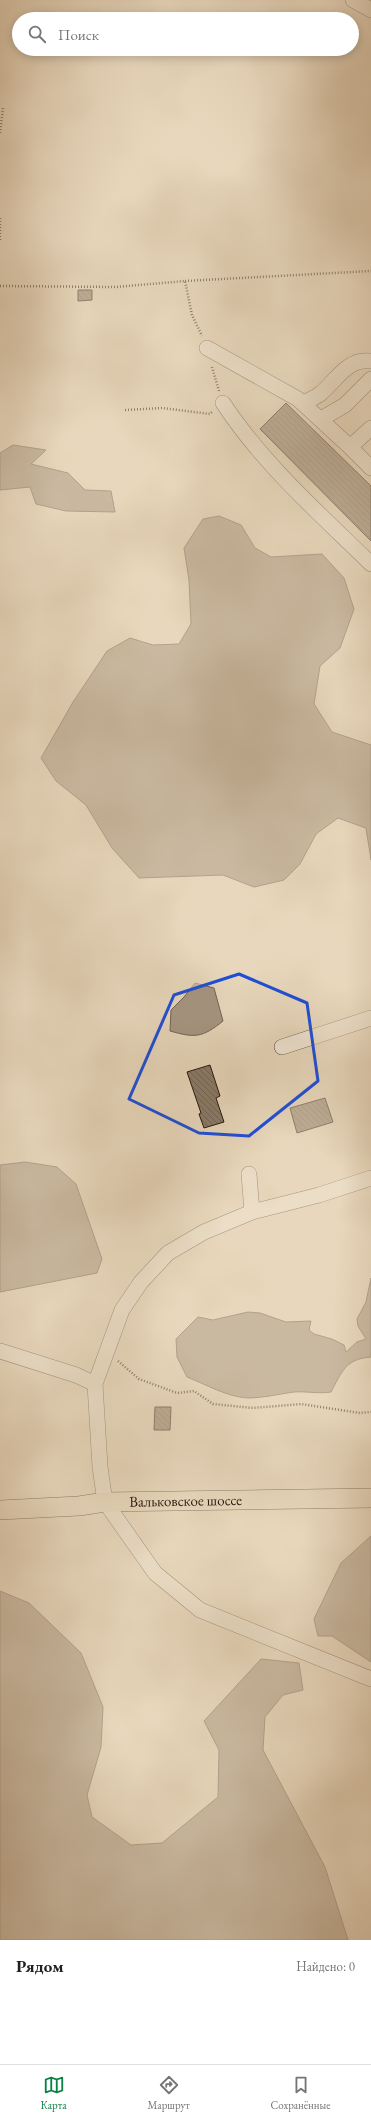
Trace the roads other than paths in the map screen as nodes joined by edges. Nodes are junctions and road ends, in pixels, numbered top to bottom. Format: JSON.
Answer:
{"nodes":[{"id":1,"x":352,"y":0,"type":"edge"},
{"id":2,"x":371,"y":10,"type":"edge"},
{"id":3,"x":207,"y":348,"type":"road end"},
{"id":4,"x":371,"y":361,"type":"edge"},
{"id":5,"x":371,"y":379,"type":"edge"},
{"id":6,"x":223,"y":404,"type":"road end"},
{"id":7,"x":304,"y":404,"type":"junction"},
{"id":8,"x":321,"y":419,"type":"junction"},
{"id":9,"x":371,"y":428,"type":"edge"},
{"id":10,"x":350,"y":447,"type":"junction"},
{"id":11,"x":371,"y":468,"type":"edge"},
{"id":12,"x":371,"y":564,"type":"edge"},
{"id":13,"x":371,"y":1018,"type":"edge"},
{"id":14,"x":282,"y":1047,"type":"dead end"},
{"id":15,"x":249,"y":1174,"type":"dead end"},
{"id":16,"x":371,"y":1178,"type":"edge"},
{"id":17,"x":252,"y":1212,"type":"junction"},
{"id":18,"x":0,"y":1351,"type":"edge"},
{"id":19,"x":95,"y":1384,"type":"junction"},
{"id":20,"x":371,"y":1498,"type":"edge"},
{"id":21,"x":106,"y":1502,"type":"junction"},
{"id":22,"x":0,"y":1510,"type":"edge"},
{"id":23,"x":371,"y":1679,"type":"edge"}],
"edges":[{"from":1,"to":2,"type":"lane"},
{"from":3,"to":7,"type":"lane"},
{"from":4,"to":7,"type":"lane"},
{"from":5,"to":8,"type":"lane"},
{"from":6,"to":12,"type":"lane"},
{"from":7,"to":8,"type":"lane"},
{"from":8,"to":10,"type":"lane"},
{"from":9,"to":10,"type":"lane"},
{"from":10,"to":11,"type":"lane"},
{"from":13,"to":14,"type":"lane"},
{"from":15,"to":17,"type":"lane"},
{"from":16,"to":17,"type":"lane"},
{"from":17,"to":19,"type":"lane"},
{"from":18,"to":19,"type":"lane"},
{"from":19,"to":21,"type":"lane"},
{"from":20,"to":21,"type":"main road","name":"Вальковское шоссе"},
{"from":21,"to":22,"type":"main road","name":"Вальковское шоссе"},
{"from":21,"to":23,"type":"lane"}]}
